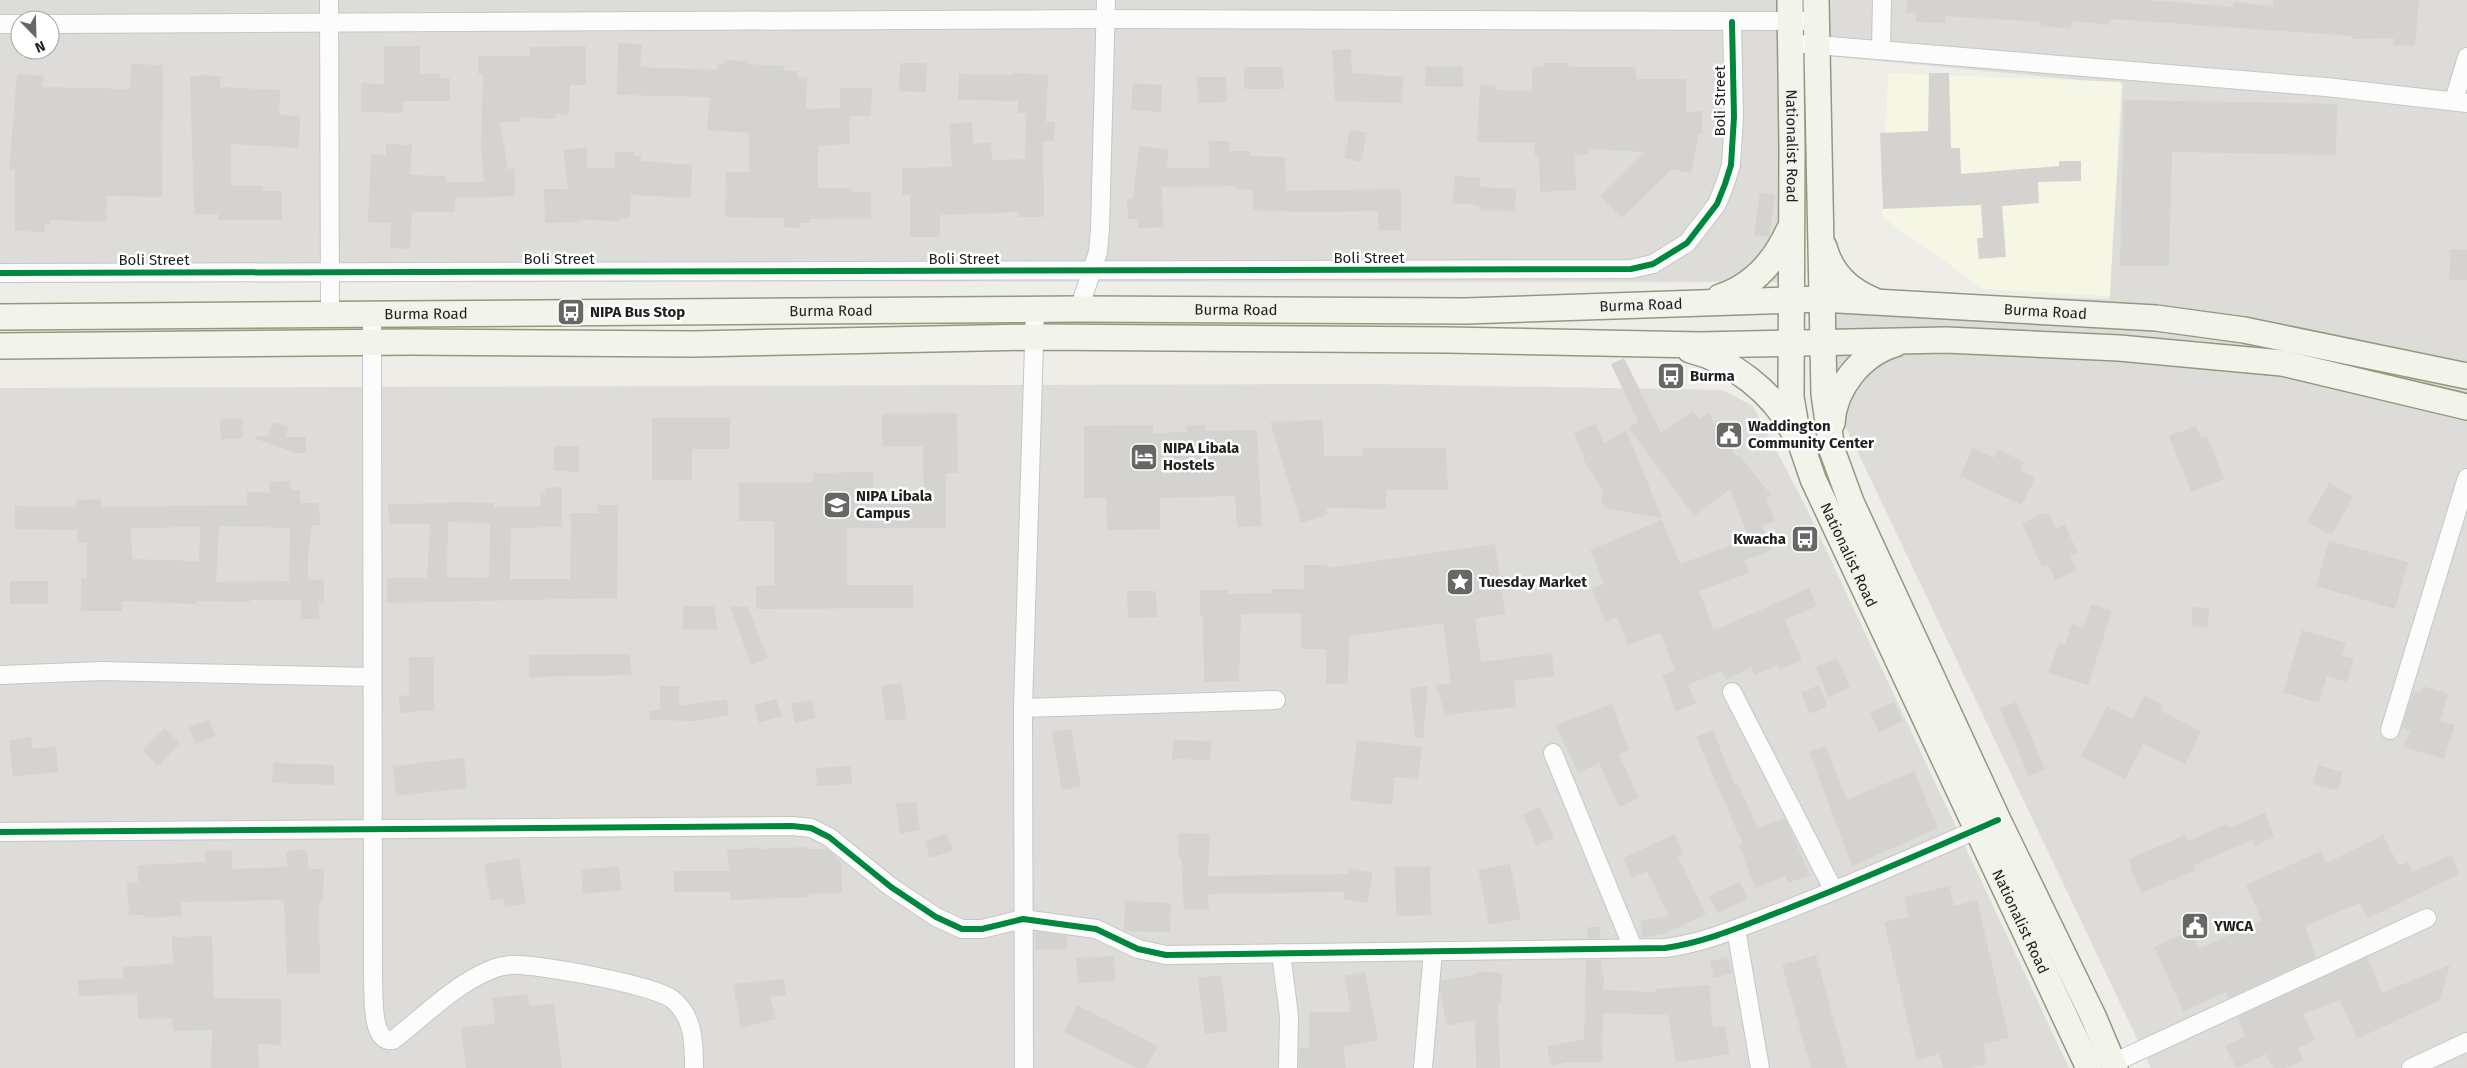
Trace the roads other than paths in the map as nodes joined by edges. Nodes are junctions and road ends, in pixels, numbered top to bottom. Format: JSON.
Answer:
{"nodes":[{"id":1,"x":329,"y":0,"type":"edge"},
{"id":2,"x":1106,"y":0,"type":"edge"},
{"id":3,"x":1882,"y":0,"type":"edge"},
{"id":4,"x":1104,"y":19,"type":"junction"},
{"id":5,"x":1732,"y":22,"type":"junction"},
{"id":6,"x":1790,"y":22,"type":"edge"},
{"id":7,"x":1816,"y":22,"type":"edge"},
{"id":8,"x":329,"y":23,"type":"junction"},
{"id":9,"x":60,"y":24,"type":"edge"},
{"id":10,"x":1880,"y":50,"type":"junction"},
{"id":11,"x":2467,"y":57,"type":"edge"},
{"id":12,"x":2460,"y":102,"type":"edge"},
{"id":13,"x":1791,"y":227,"type":"junction"},
{"id":14,"x":1820,"y":235,"type":"junction"},
{"id":15,"x":330,"y":272,"type":"junction"},
{"id":16,"x":1091,"y":272,"type":"junction"},
{"id":17,"x":0,"y":273,"type":"edge"},
{"id":18,"x":1790,"y":299,"type":"junction"},
{"id":19,"x":1821,"y":299,"type":"junction"},
{"id":20,"x":1708,"y":301,"type":"junction"},
{"id":21,"x":1879,"y":302,"type":"junction"},
{"id":22,"x":1079,"y":309,"type":"junction"},
{"id":23,"x":1035,"y":311,"type":"junction"},
{"id":24,"x":330,"y":314,"type":"junction"},
{"id":25,"x":372,"y":315,"type":"junction"},
{"id":26,"x":0,"y":317,"type":"edge"},
{"id":27,"x":1036,"y":337,"type":"junction"},
{"id":28,"x":1907,"y":341,"type":"junction"},
{"id":29,"x":373,"y":342,"type":"junction"},
{"id":30,"x":1823,"y":343,"type":"junction"},
{"id":31,"x":1667,"y":344,"type":"junction"},
{"id":32,"x":1791,"y":344,"type":"junction"},
{"id":33,"x":0,"y":346,"type":"edge"},
{"id":34,"x":2467,"y":376,"type":"edge"},
{"id":35,"x":2467,"y":407,"type":"edge"},
{"id":36,"x":1831,"y":441,"type":"junction"},
{"id":37,"x":1803,"y":451,"type":"junction"},
{"id":38,"x":2467,"y":478,"type":"edge"},
{"id":39,"x":0,"y":675,"type":"edge"},
{"id":40,"x":372,"y":677,"type":"junction"},
{"id":41,"x":1732,"y":692,"type":"dead end"},
{"id":42,"x":1276,"y":700,"type":"dead end"},
{"id":43,"x":1023,"y":708,"type":"junction"},
{"id":44,"x":2390,"y":730,"type":"dead end"},
{"id":45,"x":1554,"y":753,"type":"dead end"},
{"id":46,"x":1998,"y":820,"type":"junction"},
{"id":47,"x":372,"y":830,"type":"junction"},
{"id":48,"x":1976,"y":830,"type":"junction"},
{"id":49,"x":0,"y":832,"type":"edge"},
{"id":50,"x":1834,"y":891,"type":"junction"},
{"id":51,"x":2427,"y":918,"type":"dead end"},
{"id":52,"x":1023,"y":919,"type":"junction"},
{"id":53,"x":1736,"y":929,"type":"junction"},
{"id":54,"x":1633,"y":948,"type":"junction"},
{"id":55,"x":1433,"y":951,"type":"junction"},
{"id":56,"x":1281,"y":953,"type":"junction"},
{"id":57,"x":2467,"y":1042,"type":"edge"},
{"id":58,"x":2114,"y":1065,"type":"edge"},
{"id":59,"x":694,"y":1068,"type":"edge"},
{"id":60,"x":1024,"y":1068,"type":"edge"},
{"id":61,"x":1288,"y":1068,"type":"edge"},
{"id":62,"x":1423,"y":1068,"type":"edge"},
{"id":63,"x":1760,"y":1068,"type":"edge"},
{"id":64,"x":2089,"y":1068,"type":"edge"},
{"id":65,"x":2411,"y":1068,"type":"edge"}],
"edges":[{"from":1,"to":8,"type":"street"},
{"from":2,"to":4,"type":"street"},
{"from":3,"to":10,"type":"street"},
{"from":4,"to":5,"type":"street"},
{"from":4,"to":8,"type":"street"},
{"from":4,"to":16,"type":"street"},
{"from":5,"to":6,"type":"street"},
{"from":5,"to":16,"type":"street","name":"Boli Street"},
{"from":6,"to":7,"type":"street"},
{"from":6,"to":7,"type":"street"},
{"from":6,"to":13,"type":"main road","name":"Nationalist Road"},
{"from":7,"to":10,"type":"street"},
{"from":7,"to":14,"type":"main road","name":"Nationalist Road"},
{"from":8,"to":9,"type":"street"},
{"from":8,"to":15,"type":"street"},
{"from":10,"to":12,"type":"street"},
{"from":11,"to":12,"type":"street"},
{"from":13,"to":18,"type":"main road","name":"Nationalist Road"},
{"from":13,"to":20,"type":"main road"},
{"from":14,"to":19,"type":"main road","name":"Nationalist Road"},
{"from":14,"to":21,"type":"main road"},
{"from":15,"to":16,"type":"street","name":"Boli Street"},
{"from":15,"to":17,"type":"street","name":"Boli Street"},
{"from":15,"to":24,"type":"street"},
{"from":16,"to":22,"type":"street"},
{"from":18,"to":19,"type":"main road","name":"Burma Road"},
{"from":18,"to":20,"type":"main road","name":"Burma Road"},
{"from":18,"to":32,"type":"main road","name":"Nationalist Road"},
{"from":19,"to":21,"type":"main road","name":"Burma Road"},
{"from":19,"to":30,"type":"main road","name":"Nationalist Road"},
{"from":20,"to":22,"type":"main road","name":"Burma Road"},
{"from":21,"to":34,"type":"main road","name":"Burma Road"},
{"from":22,"to":23,"type":"main road","name":"Burma Road"},
{"from":23,"to":25,"type":"main road","name":"Burma Road"},
{"from":23,"to":27,"type":"street"},
{"from":24,"to":25,"type":"main road","name":"Burma Road"},
{"from":24,"to":26,"type":"main road","name":"Burma Road"},
{"from":25,"to":29,"type":"street"},
{"from":27,"to":29,"type":"main road","name":"Burma Road"},
{"from":27,"to":31,"type":"main road","name":"Burma Road"},
{"from":27,"to":43,"type":"street"},
{"from":28,"to":30,"type":"main road","name":"Burma Road"},
{"from":28,"to":35,"type":"main road","name":"Burma Road"},
{"from":28,"to":36,"type":"main road"},
{"from":29,"to":33,"type":"main road","name":"Burma Road"},
{"from":29,"to":40,"type":"street"},
{"from":30,"to":32,"type":"main road","name":"Burma Road"},
{"from":30,"to":36,"type":"main road","name":"Nationalist Road"},
{"from":31,"to":32,"type":"main road","name":"Burma Road"},
{"from":31,"to":37,"type":"main road"},
{"from":32,"to":37,"type":"main road","name":"Nationalist Road"},
{"from":36,"to":46,"type":"main road","name":"Nationalist Road"},
{"from":37,"to":48,"type":"main road","name":"Nationalist Road"},
{"from":38,"to":44,"type":"street"},
{"from":39,"to":40,"type":"street"},
{"from":40,"to":47,"type":"street"},
{"from":41,"to":50,"type":"street"},
{"from":42,"to":43,"type":"street"},
{"from":43,"to":52,"type":"street"},
{"from":45,"to":54,"type":"street"},
{"from":46,"to":48,"type":"street"},
{"from":46,"to":58,"type":"main road","name":"Nationalist Road"},
{"from":47,"to":49,"type":"street"},
{"from":47,"to":52,"type":"street"},
{"from":47,"to":59,"type":"street"},
{"from":48,"to":50,"type":"street"},
{"from":48,"to":64,"type":"main road","name":"Nationalist Road"},
{"from":50,"to":53,"type":"street"},
{"from":51,"to":58,"type":"street"},
{"from":52,"to":56,"type":"street"},
{"from":52,"to":60,"type":"street"},
{"from":53,"to":54,"type":"street"},
{"from":53,"to":63,"type":"street"},
{"from":54,"to":55,"type":"street"},
{"from":55,"to":56,"type":"street"},
{"from":55,"to":62,"type":"street"},
{"from":56,"to":61,"type":"street"},
{"from":57,"to":65,"type":"street"}]}
